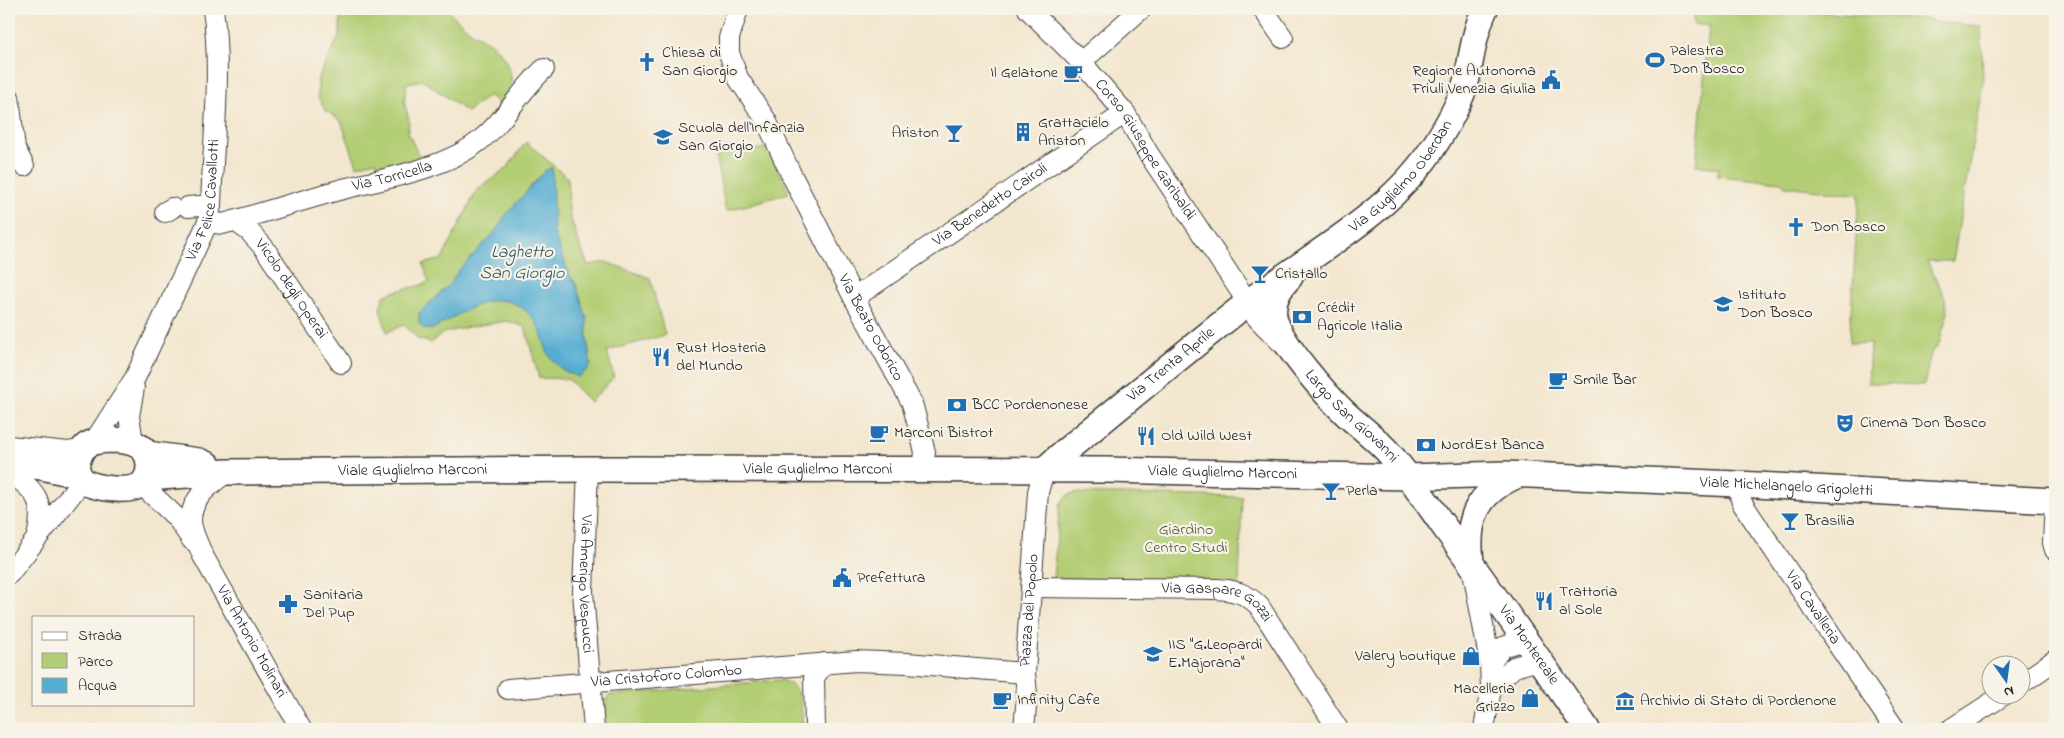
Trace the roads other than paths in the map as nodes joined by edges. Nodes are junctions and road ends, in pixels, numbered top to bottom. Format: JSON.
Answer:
{"nodes":[{"id":1,"x":213,"y":9,"type":"edge"},
{"id":2,"x":738,"y":9,"type":"edge"},
{"id":3,"x":1028,"y":9,"type":"edge"},
{"id":4,"x":1141,"y":9,"type":"edge"},
{"id":5,"x":1263,"y":9,"type":"edge"},
{"id":6,"x":1477,"y":14,"type":"edge"},
{"id":7,"x":1283,"y":38,"type":"dead end"},
{"id":8,"x":1081,"y":62,"type":"junction"},
{"id":9,"x":544,"y":69,"type":"dead end"},
{"id":10,"x":9,"y":97,"type":"edge"},
{"id":11,"x":1125,"y":113,"type":"junction"},
{"id":12,"x":16,"y":155,"type":"edge"},
{"id":13,"x":175,"y":209,"type":"dead end"},
{"id":14,"x":209,"y":213,"type":"junction"},
{"id":15,"x":235,"y":221,"type":"junction"},
{"id":16,"x":1302,"y":264,"type":"junction"},
{"id":17,"x":854,"y":298,"type":"junction"},
{"id":18,"x":1246,"y":304,"type":"junction"},
{"id":19,"x":1296,"y":357,"type":"junction"},
{"id":20,"x":341,"y":363,"type":"dead end"},
{"id":21,"x":135,"y":378,"type":"junction"},
{"id":22,"x":9,"y":446,"type":"edge"},
{"id":23,"x":88,"y":446,"type":"junction"},
{"id":24,"x":9,"y":463,"type":"edge"},
{"id":25,"x":142,"y":464,"type":"junction"},
{"id":26,"x":588,"y":469,"type":"junction"},
{"id":27,"x":923,"y":470,"type":"junction"},
{"id":28,"x":1044,"y":470,"type":"junction"},
{"id":29,"x":9,"y":472,"type":"edge"},
{"id":30,"x":227,"y":472,"type":"junction"},
{"id":31,"x":1518,"y":475,"type":"junction"},
{"id":32,"x":1408,"y":476,"type":"junction"},
{"id":33,"x":80,"y":478,"type":"junction"},
{"id":34,"x":1737,"y":484,"type":"junction"},
{"id":35,"x":2055,"y":501,"type":"edge"},
{"id":36,"x":37,"y":537,"type":"junction"},
{"id":37,"x":2055,"y":550,"type":"edge"},
{"id":38,"x":202,"y":554,"type":"junction"},
{"id":39,"x":1471,"y":562,"type":"junction"},
{"id":40,"x":9,"y":574,"type":"edge"},
{"id":41,"x":1032,"y":587,"type":"junction"},
{"id":42,"x":1525,"y":640,"type":"junction"},
{"id":43,"x":1539,"y":660,"type":"junction"},
{"id":44,"x":2055,"y":660,"type":"edge"},
{"id":45,"x":825,"y":663,"type":"junction"},
{"id":46,"x":1490,"y":663,"type":"junction"},
{"id":47,"x":1025,"y":673,"type":"junction"},
{"id":48,"x":2032,"y":676,"type":"edge"},
{"id":49,"x":590,"y":684,"type":"junction"},
{"id":50,"x":1490,"y":688,"type":"junction"},
{"id":51,"x":508,"y":689,"type":"dead end"},
{"id":52,"x":1987,"y":706,"type":"edge"},
{"id":53,"x":301,"y":729,"type":"edge"},
{"id":54,"x":594,"y":729,"type":"edge"},
{"id":55,"x":815,"y":729,"type":"edge"},
{"id":56,"x":1024,"y":729,"type":"edge"},
{"id":57,"x":1338,"y":729,"type":"edge"},
{"id":58,"x":1484,"y":729,"type":"edge"},
{"id":59,"x":1587,"y":729,"type":"edge"},
{"id":60,"x":1895,"y":729,"type":"edge"},
{"id":61,"x":1951,"y":729,"type":"edge"}],
"edges":[{"from":1,"to":14,"type":"street","name":"Via Felice Cavallotti"},
{"from":2,"to":17,"type":"street","name":"Via Beato Odorico"},
{"from":3,"to":8,"type":"street","name":"Corso Giuseppe Garibaldi"},
{"from":4,"to":8,"type":"street"},
{"from":5,"to":7,"type":"street"},
{"from":6,"to":16,"type":"main road","name":"Via Guglielmo Oberdan"},
{"from":8,"to":11,"type":"street","name":"Corso Giuseppe Garibaldi"},
{"from":9,"to":15,"type":"street","name":"Via Torricella"},
{"from":10,"to":12,"type":"street"},
{"from":11,"to":17,"type":"street","name":"Via Benedetto Cairoli"},
{"from":11,"to":18,"type":"street","name":"Corso Giuseppe Garibaldi"},
{"from":13,"to":14,"type":"street","name":"Via Torricella"},
{"from":14,"to":15,"type":"street","name":"Via Torricella"},
{"from":14,"to":21,"type":"street","name":"Via Felice Cavallotti"},
{"from":15,"to":20,"type":"street","name":"Vicolo degli Operai"},
{"from":16,"to":18,"type":"main road","name":"Via Trenta Aprile"},
{"from":16,"to":19,"type":"main road","name":"Largo San Giovanni"},
{"from":17,"to":27,"type":"street","name":"Via Beato Odorico"},
{"from":18,"to":19,"type":"street","name":"Largo San Giovanni"},
{"from":18,"to":28,"type":"main road","name":"Via Trenta Aprile"},
{"from":19,"to":32,"type":"main road","name":"Largo San Giovanni"},
{"from":21,"to":23,"type":"street","name":"Via Felice Cavallotti"},
{"from":21,"to":25,"type":"street","name":"Via Felice Cavallotti"},
{"from":22,"to":23,"type":"street"},
{"from":23,"to":25,"type":"main road"},
{"from":23,"to":33,"type":"main road"},
{"from":24,"to":33,"type":"main road"},
{"from":25,"to":30,"type":"main road"},
{"from":25,"to":33,"type":"main road"},
{"from":25,"to":38,"type":"street","name":"Via Antonio Molinari"},
{"from":26,"to":27,"type":"main road","name":"Viale Guglielmo Marconi"},
{"from":26,"to":30,"type":"main road","name":"Viale Guglielmo Marconi"},
{"from":26,"to":49,"type":"street","name":"Via Amerigo Vespucci"},
{"from":27,"to":28,"type":"main road","name":"Viale Guglielmo Marconi"},
{"from":28,"to":32,"type":"main road","name":"Viale Guglielmo Marconi"},
{"from":28,"to":41,"type":"street","name":"Piazza del Popolo"},
{"from":29,"to":36,"type":"street"},
{"from":30,"to":38,"type":"street","name":"Via Antonio Molinari"},
{"from":31,"to":32,"type":"main road","name":"Largo San Giovanni"},
{"from":31,"to":34,"type":"main road","name":"Viale Michelangelo Grigoletti"},
{"from":31,"to":39,"type":"main road"},
{"from":32,"to":39,"type":"main road","name":"Largo San Giovanni"},
{"from":33,"to":36,"type":"street"},
{"from":34,"to":35,"type":"main road","name":"Viale Michelangelo Grigoletti"},
{"from":34,"to":60,"type":"street","name":"Via Cavalleria"},
{"from":35,"to":37,"type":"street"},
{"from":36,"to":40,"type":"street"},
{"from":38,"to":53,"type":"street","name":"Via Antonio Molinari"},
{"from":39,"to":42,"type":"main road","name":"Via Montereale"},
{"from":39,"to":46,"type":"street"},
{"from":41,"to":47,"type":"street","name":"Piazza del Popolo"},
{"from":41,"to":57,"type":"street","name":"Via Gaspare Gozzi"},
{"from":42,"to":43,"type":"main road","name":"Via Montereale"},
{"from":42,"to":46,"type":"street"},
{"from":43,"to":50,"type":"street"},
{"from":43,"to":59,"type":"main road","name":"Via Montereale"},
{"from":44,"to":48,"type":"street"},
{"from":45,"to":47,"type":"street","name":"Piazza del Popolo"},
{"from":45,"to":49,"type":"street","name":"Via Cristoforo Colombo"},
{"from":45,"to":55,"type":"street"},
{"from":46,"to":50,"type":"street"},
{"from":47,"to":56,"type":"street"},
{"from":49,"to":51,"type":"street","name":"Via Cristoforo Colombo"},
{"from":49,"to":54,"type":"street","name":"Via Amerigo Vespucci"},
{"from":50,"to":58,"type":"street"},
{"from":52,"to":61,"type":"street"}]}
